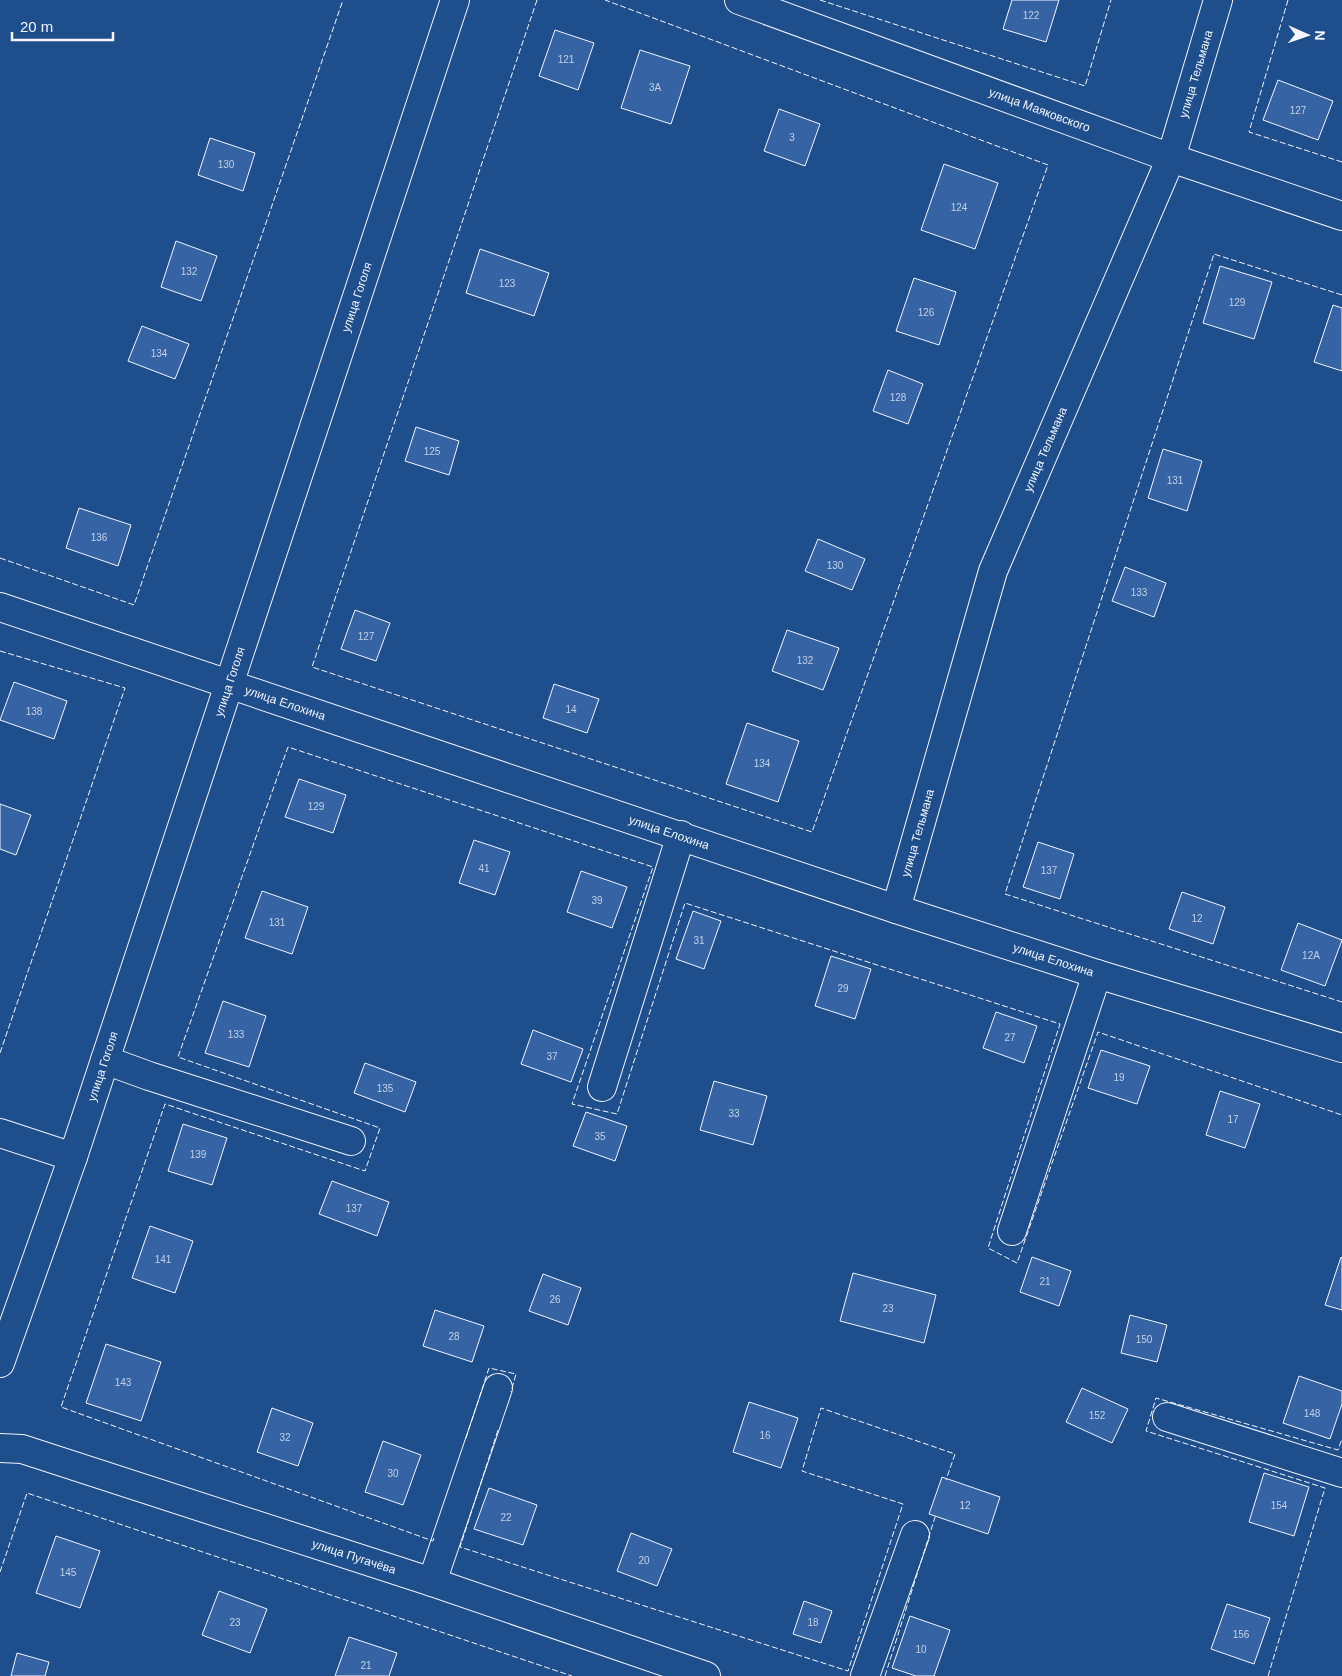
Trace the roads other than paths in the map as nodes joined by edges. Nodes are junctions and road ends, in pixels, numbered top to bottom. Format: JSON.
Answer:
{"nodes":[{"id":1,"x":455,"y":0,"type":"edge"},
{"id":2,"x":739,"y":0,"type":"edge"},
{"id":3,"x":1218,"y":0,"type":"edge"},
{"id":4,"x":1171,"y":158,"type":"junction"},
{"id":5,"x":1342,"y":216,"type":"edge"},
{"id":6,"x":0,"y":607,"type":"edge"},
{"id":7,"x":229,"y":684,"type":"junction"},
{"id":8,"x":681,"y":835,"type":"junction"},
{"id":9,"x":896,"y":909,"type":"junction"},
{"id":10,"x":1097,"y":974,"type":"junction"},
{"id":11,"x":1342,"y":1048,"type":"edge"},
{"id":12,"x":105,"y":1060,"type":"junction"},
{"id":13,"x":602,"y":1087,"type":"dead end"},
{"id":14,"x":0,"y":1133,"type":"edge"},
{"id":15,"x":351,"y":1141,"type":"dead end"},
{"id":16,"x":73,"y":1158,"type":"junction"},
{"id":17,"x":1012,"y":1231,"type":"dead end"},
{"id":18,"x":0,"y":1363,"type":"edge"},
{"id":19,"x":498,"y":1388,"type":"dead end"},
{"id":20,"x":1167,"y":1417,"type":"dead end"},
{"id":21,"x":0,"y":1448,"type":"edge"},
{"id":22,"x":1342,"y":1473,"type":"edge"},
{"id":23,"x":915,"y":1535,"type":"dead end"},
{"id":24,"x":432,"y":1582,"type":"junction"},
{"id":25,"x":706,"y":1676,"type":"edge"},
{"id":26,"x":866,"y":1676,"type":"edge"}],
"edges":[{"from":1,"to":7,"type":"street","name":"улица Гоголя"},
{"from":2,"to":4,"type":"street","name":"улица Маяковского"},
{"from":3,"to":4,"type":"street","name":"улица Тельмана"},
{"from":4,"to":5,"type":"street","name":"улица Маяковского"},
{"from":4,"to":9,"type":"street","name":"улица Тельмана"},
{"from":6,"to":7,"type":"street","name":"улица Елохина"},
{"from":7,"to":8,"type":"street","name":"улица Елохина"},
{"from":7,"to":12,"type":"street","name":"улица Гоголя"},
{"from":8,"to":9,"type":"street","name":"улица Елохина"},
{"from":8,"to":13,"type":"street"},
{"from":9,"to":10,"type":"street","name":"улица Елохина"},
{"from":10,"to":11,"type":"street","name":"улица Елохина"},
{"from":10,"to":17,"type":"street"},
{"from":12,"to":15,"type":"street"},
{"from":12,"to":16,"type":"street","name":"улица Гоголя"},
{"from":14,"to":16,"type":"street"},
{"from":16,"to":18,"type":"street","name":"улица Гоголя"},
{"from":19,"to":24,"type":"street"},
{"from":20,"to":22,"type":"street"},
{"from":21,"to":24,"type":"street","name":"улица Пугачёва"},
{"from":23,"to":26,"type":"street"},
{"from":24,"to":25,"type":"street","name":"улица Пугачёва"}]}
